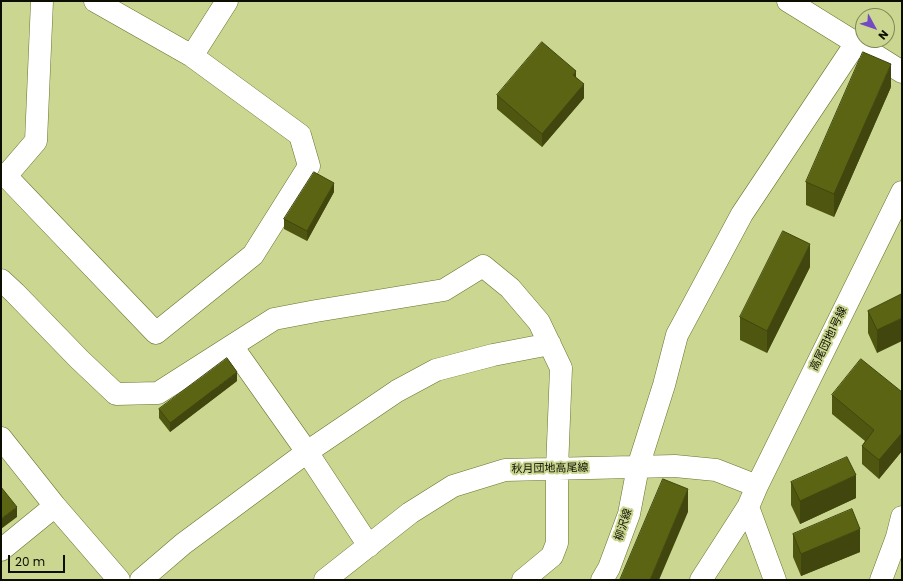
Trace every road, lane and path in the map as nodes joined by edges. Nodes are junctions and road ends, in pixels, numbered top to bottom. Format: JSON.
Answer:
{"nodes":[{"id":1,"x":42,"y":1,"type":"edge"},
{"id":2,"x":227,"y":1,"type":"edge"},
{"id":3,"x":788,"y":1,"type":"edge"},
{"id":4,"x":106,"y":4,"type":"edge"},
{"id":5,"x":855,"y":43,"type":"edge"},
{"id":6,"x":855,"y":45,"type":"edge"},
{"id":7,"x":863,"y":48,"type":"edge"},
{"id":8,"x":192,"y":56,"type":"junction"},
{"id":9,"x":902,"y":72,"type":"edge"},
{"id":10,"x":4,"y":175,"type":"edge"},
{"id":11,"x":899,"y":208,"type":"edge"},
{"id":12,"x":1,"y":280,"type":"edge"},
{"id":13,"x":550,"y":344,"type":"junction"},
{"id":14,"x":232,"y":346,"type":"junction"},
{"id":15,"x":1,"y":438,"type":"edge"},
{"id":16,"x":307,"y":452,"type":"junction"},
{"id":17,"x":638,"y":467,"type":"junction"},
{"id":18,"x":557,"y":469,"type":"junction"},
{"id":19,"x":757,"y":486,"type":"junction"},
{"id":20,"x":55,"y":506,"type":"junction"},
{"id":21,"x":748,"y":507,"type":"junction"},
{"id":22,"x":902,"y":517,"type":"edge"},
{"id":23,"x":369,"y":546,"type":"junction"},
{"id":24,"x":1,"y":550,"type":"edge"},
{"id":25,"x":119,"y":580,"type":"edge"},
{"id":26,"x":141,"y":580,"type":"edge"},
{"id":27,"x":325,"y":580,"type":"edge"},
{"id":28,"x":523,"y":580,"type":"edge"},
{"id":29,"x":602,"y":580,"type":"edge"},
{"id":30,"x":701,"y":580,"type":"edge"},
{"id":31,"x":775,"y":580,"type":"edge"},
{"id":32,"x":881,"y":580,"type":"edge"}],
"edges":[{"from":1,"to":10,"type":"street"},
{"from":2,"to":8,"type":"street"},
{"from":3,"to":5,"type":"street"},
{"from":4,"to":8,"type":"street"},
{"from":6,"to":17,"type":"street","name":"柳沢線"},
{"from":7,"to":9,"type":"street"},
{"from":8,"to":10,"type":"street"},
{"from":11,"to":19,"type":"street","name":"高尾団地1号線"},
{"from":12,"to":14,"type":"street"},
{"from":13,"to":14,"type":"street"},
{"from":13,"to":16,"type":"street"},
{"from":13,"to":18,"type":"street"},
{"from":14,"to":16,"type":"street"},
{"from":15,"to":20,"type":"street"},
{"from":16,"to":23,"type":"street"},
{"from":16,"to":26,"type":"street"},
{"from":17,"to":18,"type":"street","name":"秋月団地高尾線"},
{"from":17,"to":19,"type":"street","name":"秋月団地高尾線"},
{"from":17,"to":29,"type":"street","name":"柳沢線"},
{"from":18,"to":23,"type":"street","name":"秋月団地高尾線"},
{"from":18,"to":28,"type":"street"},
{"from":19,"to":21,"type":"street","name":"高尾団地1号線"},
{"from":20,"to":24,"type":"street"},
{"from":20,"to":25,"type":"street"},
{"from":21,"to":30,"type":"street","name":"高尾団地1号線"},
{"from":21,"to":31,"type":"street"},
{"from":22,"to":32,"type":"street"},
{"from":23,"to":27,"type":"street","name":"秋月団地高尾線"}]}
